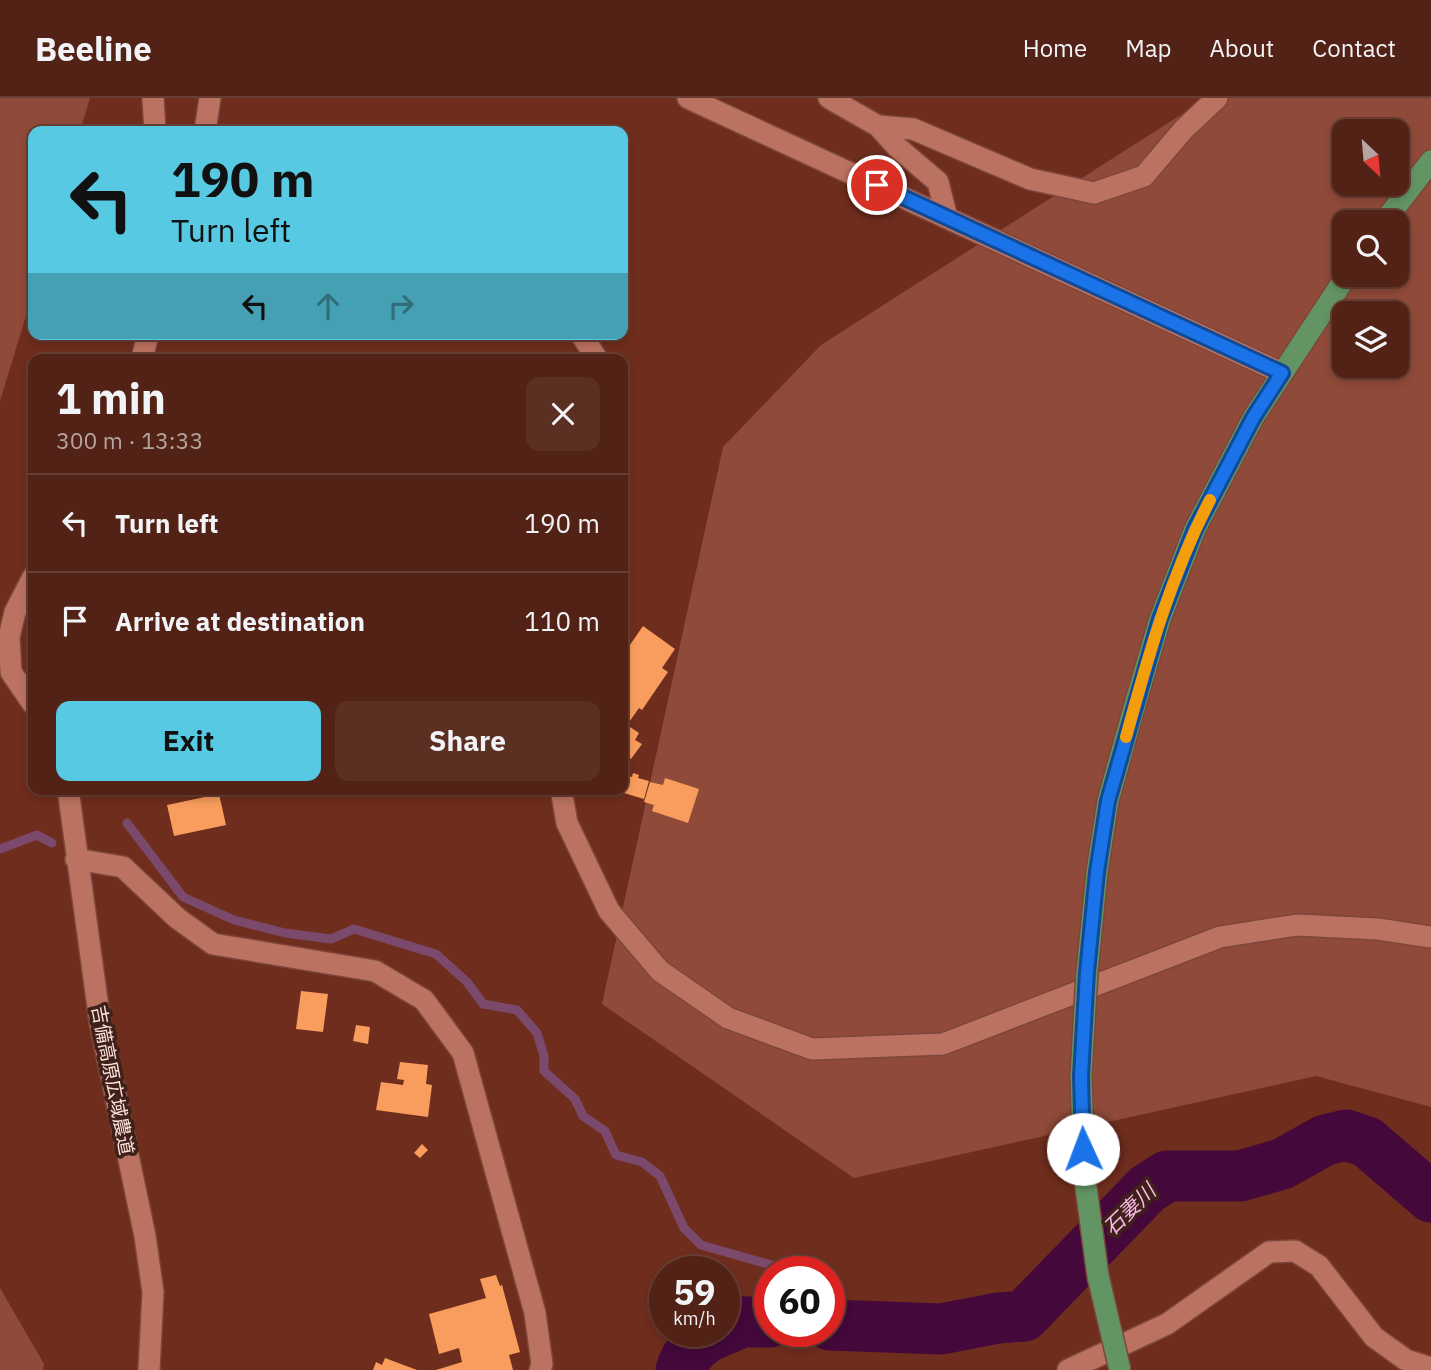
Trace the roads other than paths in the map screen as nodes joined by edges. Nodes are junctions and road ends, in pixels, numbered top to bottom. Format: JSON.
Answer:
{"nodes":[{"id":1,"x":153,"y":98,"type":"edge"},
{"id":2,"x":210,"y":98,"type":"edge"},
{"id":3,"x":688,"y":98,"type":"edge"},
{"id":4,"x":829,"y":98,"type":"edge"},
{"id":5,"x":1217,"y":98,"type":"edge"},
{"id":6,"x":155,"y":126,"type":"edge"},
{"id":7,"x":206,"y":126,"type":"edge"},
{"id":8,"x":877,"y":126,"type":"junction"},
{"id":9,"x":1431,"y":161,"type":"edge"},
{"id":10,"x":1393,"y":210,"type":"edge"},
{"id":11,"x":947,"y":218,"type":"junction"},
{"id":12,"x":1339,"y":287,"type":"edge"},
{"id":13,"x":1282,"y":373,"type":"junction"},
{"id":14,"x":28,"y":587,"type":"edge"},
{"id":15,"x":28,"y":697,"type":"edge"},
{"id":16,"x":69,"y":795,"type":"edge"},
{"id":17,"x":562,"y":795,"type":"edge"},
{"id":18,"x":76,"y":859,"type":"junction"},
{"id":19,"x":1431,"y":937,"type":"edge"},
{"id":20,"x":1431,"y":1368,"type":"edge"},
{"id":21,"x":149,"y":1370,"type":"edge"},
{"id":22,"x":540,"y":1370,"type":"edge"},
{"id":23,"x":1068,"y":1370,"type":"edge"},
{"id":24,"x":1120,"y":1370,"type":"edge"}],
"edges":[{"from":1,"to":6,"type":"street"},
{"from":2,"to":7,"type":"street"},
{"from":3,"to":11,"type":"street"},
{"from":4,"to":8,"type":"street"},
{"from":5,"to":8,"type":"street"},
{"from":8,"to":11,"type":"street"},
{"from":9,"to":10,"type":"main road"},
{"from":11,"to":13,"type":"street"},
{"from":12,"to":13,"type":"main road"},
{"from":13,"to":24,"type":"main road","bridge":true},
{"from":14,"to":15,"type":"street"},
{"from":16,"to":18,"type":"street","name":"吉備高原広域農道"},
{"from":17,"to":19,"type":"street"},
{"from":18,"to":21,"type":"street","name":"吉備高原広域農道"},
{"from":18,"to":22,"type":"street"},
{"from":20,"to":23,"type":"street"}]}
